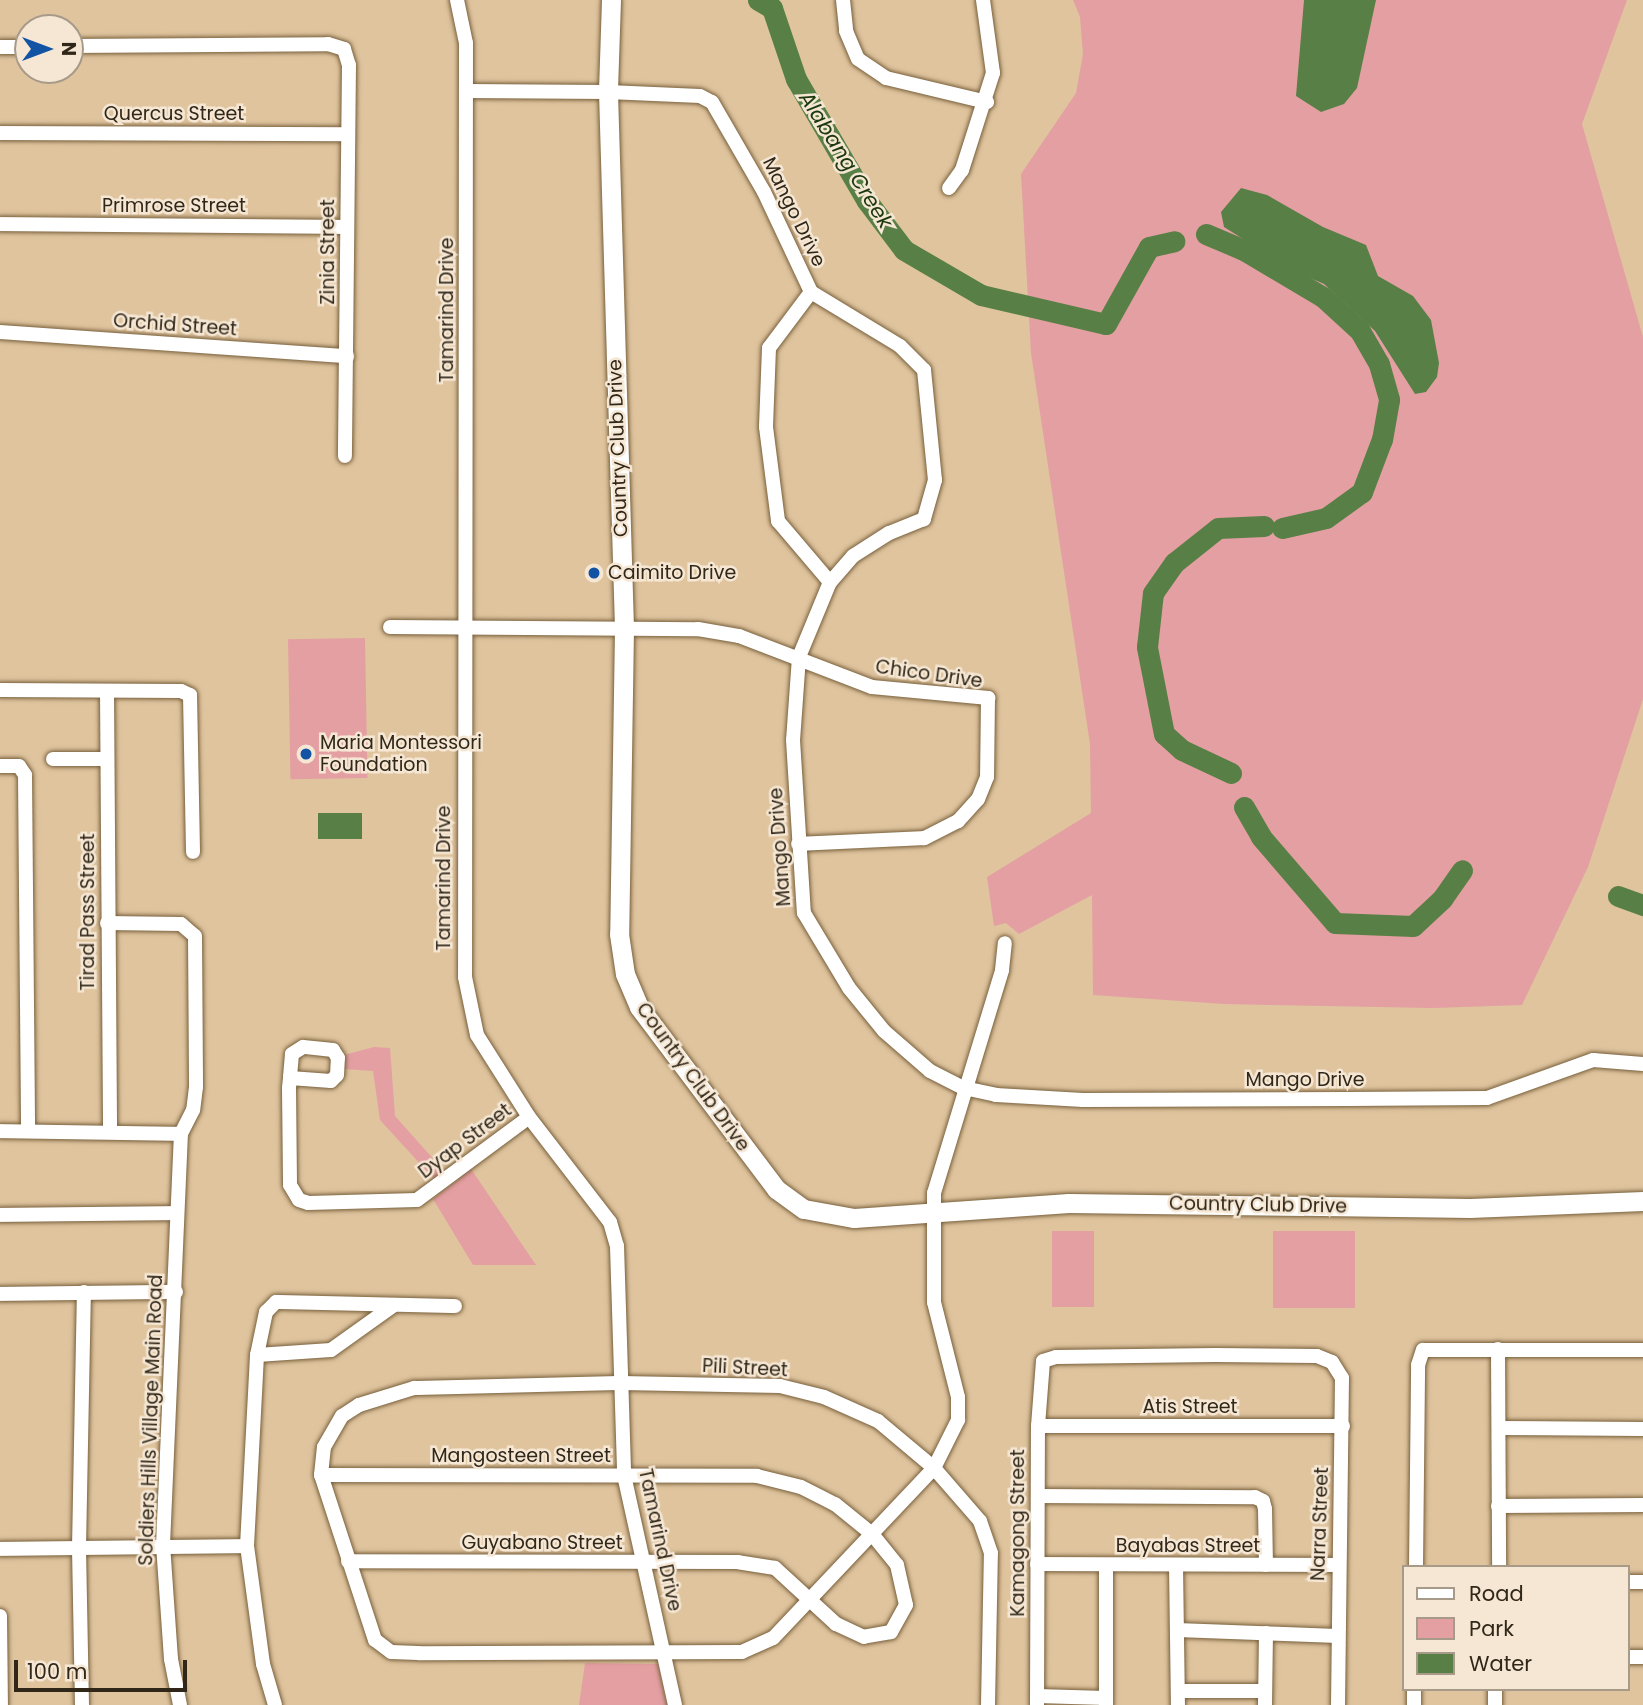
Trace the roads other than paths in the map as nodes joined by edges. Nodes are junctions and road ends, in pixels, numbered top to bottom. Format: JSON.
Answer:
{"nodes":[{"id":1,"x":457,"y":0,"type":"edge"},
{"id":2,"x":611,"y":0,"type":"edge"},
{"id":3,"x":844,"y":0,"type":"edge"},
{"id":4,"x":983,"y":0,"type":"edge"},
{"id":5,"x":84,"y":46,"type":"edge"},
{"id":6,"x":466,"y":91,"type":"junction"},
{"id":7,"x":608,"y":92,"type":"junction"},
{"id":8,"x":987,"y":102,"type":"junction"},
{"id":9,"x":0,"y":133,"type":"edge"},
{"id":10,"x":347,"y":134,"type":"junction"},
{"id":11,"x":949,"y":188,"type":"dead end"},
{"id":12,"x":0,"y":224,"type":"edge"},
{"id":13,"x":347,"y":227,"type":"junction"},
{"id":14,"x":811,"y":292,"type":"junction"},
{"id":15,"x":0,"y":332,"type":"edge"},
{"id":16,"x":348,"y":356,"type":"junction"},
{"id":17,"x":345,"y":456,"type":"dead end"},
{"id":18,"x":830,"y":582,"type":"junction"},
{"id":19,"x":463,"y":626,"type":"junction"},
{"id":20,"x":390,"y":627,"type":"dead end"},
{"id":21,"x":624,"y":629,"type":"junction"},
{"id":22,"x":799,"y":657,"type":"junction"},
{"id":23,"x":0,"y":690,"type":"edge"},
{"id":24,"x":107,"y":691,"type":"junction"},
{"id":25,"x":53,"y":759,"type":"dead end"},
{"id":26,"x":107,"y":759,"type":"junction"},
{"id":27,"x":0,"y":766,"type":"edge"},
{"id":28,"x":798,"y":844,"type":"junction"},
{"id":29,"x":193,"y":852,"type":"dead end"},
{"id":30,"x":107,"y":923,"type":"junction"},
{"id":31,"x":1005,"y":943,"type":"dead end"},
{"id":32,"x":1643,"y":1064,"type":"edge"},
{"id":33,"x":290,"y":1078,"type":"dead end"},
{"id":34,"x":964,"y":1088,"type":"junction"},
{"id":35,"x":530,"y":1117,"type":"junction"},
{"id":36,"x":0,"y":1131,"type":"edge"},
{"id":37,"x":28,"y":1131,"type":"junction"},
{"id":38,"x":110,"y":1132,"type":"junction"},
{"id":39,"x":181,"y":1134,"type":"junction"},
{"id":40,"x":1643,"y":1201,"type":"edge"},
{"id":41,"x":177,"y":1213,"type":"junction"},
{"id":42,"x":0,"y":1215,"type":"edge"},
{"id":43,"x":936,"y":1215,"type":"junction"},
{"id":44,"x":84,"y":1292,"type":"junction"},
{"id":45,"x":176,"y":1292,"type":"junction"},
{"id":46,"x":0,"y":1294,"type":"edge"},
{"id":47,"x":394,"y":1305,"type":"junction"},
{"id":48,"x":455,"y":1306,"type":"dead end"},
{"id":49,"x":1498,"y":1349,"type":"junction"},
{"id":50,"x":1643,"y":1350,"type":"edge"},
{"id":51,"x":257,"y":1355,"type":"junction"},
{"id":52,"x":1043,"y":1361,"type":"joint"},
{"id":53,"x":621,"y":1383,"type":"junction"},
{"id":54,"x":1038,"y":1426,"type":"junction"},
{"id":55,"x":1343,"y":1426,"type":"junction"},
{"id":56,"x":1499,"y":1428,"type":"junction"},
{"id":57,"x":1643,"y":1429,"type":"edge"},
{"id":58,"x":934,"y":1468,"type":"junction"},
{"id":59,"x":321,"y":1475,"type":"junction"},
{"id":60,"x":624,"y":1475,"type":"junction"},
{"id":61,"x":1038,"y":1496,"type":"junction"},
{"id":62,"x":1643,"y":1505,"type":"edge"},
{"id":63,"x":1498,"y":1506,"type":"junction"},
{"id":64,"x":872,"y":1534,"type":"junction"},
{"id":65,"x":163,"y":1545,"type":"junction"},
{"id":66,"x":247,"y":1546,"type":"junction"},
{"id":67,"x":79,"y":1548,"type":"junction"},
{"id":68,"x":0,"y":1549,"type":"edge"},
{"id":69,"x":348,"y":1561,"type":"junction"},
{"id":70,"x":645,"y":1563,"type":"junction"},
{"id":71,"x":1037,"y":1564,"type":"junction"},
{"id":72,"x":1106,"y":1565,"type":"junction"},
{"id":73,"x":1176,"y":1565,"type":"junction"},
{"id":74,"x":1266,"y":1565,"type":"junction"},
{"id":75,"x":1338,"y":1565,"type":"junction"},
{"id":76,"x":1416,"y":1565,"type":"edge"},
{"id":77,"x":1499,"y":1565,"type":"edge"},
{"id":78,"x":810,"y":1599,"type":"junction"},
{"id":79,"x":0,"y":1616,"type":"edge"},
{"id":80,"x":1177,"y":1630,"type":"junction"},
{"id":81,"x":1266,"y":1633,"type":"junction"},
{"id":82,"x":1338,"y":1636,"type":"junction"},
{"id":83,"x":665,"y":1655,"type":"junction"},
{"id":84,"x":1178,"y":1698,"type":"edge"},
{"id":85,"x":1265,"y":1698,"type":"edge"},
{"id":86,"x":1037,"y":1701,"type":"edge"},
{"id":87,"x":1106,"y":1701,"type":"edge"},
{"id":88,"x":1,"y":1705,"type":"edge"},
{"id":89,"x":82,"y":1705,"type":"edge"},
{"id":90,"x":180,"y":1705,"type":"edge"},
{"id":91,"x":275,"y":1705,"type":"edge"},
{"id":92,"x":675,"y":1705,"type":"edge"},
{"id":93,"x":988,"y":1705,"type":"edge"},
{"id":94,"x":1338,"y":1705,"type":"edge"}],
"edges":[{"from":1,"to":6,"type":"street","name":"Tamarind Drive"},
{"from":2,"to":7,"type":"street","name":"Country Club Drive"},
{"from":3,"to":8,"type":"street"},
{"from":4,"to":8,"type":"street"},
{"from":5,"to":10,"type":"street","name":"Zinia Street"},
{"from":6,"to":7,"type":"street"},
{"from":6,"to":19,"type":"street","name":"Tamarind Drive"},
{"from":7,"to":14,"type":"street","name":"Mango Drive"},
{"from":7,"to":21,"type":"street","name":"Country Club Drive"},
{"from":8,"to":11,"type":"street"},
{"from":9,"to":10,"type":"street","name":"Quercus Street"},
{"from":10,"to":13,"type":"street","name":"Zinia Street"},
{"from":12,"to":13,"type":"street","name":"Primrose Street"},
{"from":13,"to":16,"type":"street","name":"Zinia Street"},
{"from":14,"to":18,"type":"street"},
{"from":14,"to":18,"type":"street","name":"Mango Drive"},
{"from":15,"to":16,"type":"street","name":"Orchid Street"},
{"from":16,"to":17,"type":"street","name":"Zinia Street"},
{"from":18,"to":22,"type":"street","name":"Mango Drive"},
{"from":19,"to":20,"type":"street"},
{"from":19,"to":21,"type":"street"},
{"from":19,"to":35,"type":"street","name":"Tamarind Drive"},
{"from":21,"to":22,"type":"street","name":"Chico Drive"},
{"from":21,"to":43,"type":"street","name":"Country Club Drive"},
{"from":22,"to":28,"type":"street","name":"Mango Drive"},
{"from":22,"to":28,"type":"street","name":"Chico Drive"},
{"from":23,"to":24,"type":"street"},
{"from":24,"to":26,"type":"street","name":"Tirad Pass Street"},
{"from":24,"to":29,"type":"street"},
{"from":25,"to":26,"type":"street"},
{"from":26,"to":30,"type":"street","name":"Tirad Pass Street"},
{"from":27,"to":37,"type":"street"},
{"from":28,"to":34,"type":"street","name":"Mango Drive"},
{"from":30,"to":38,"type":"street","name":"Tirad Pass Street"},
{"from":30,"to":39,"type":"street","name":"Soldiers Hills Village Main Road"},
{"from":31,"to":34,"type":"street"},
{"from":32,"to":34,"type":"street","name":"Mango Drive"},
{"from":33,"to":35,"type":"street","name":"Dyap Street"},
{"from":34,"to":43,"type":"street"},
{"from":35,"to":53,"type":"street","name":"Tamarind Drive"},
{"from":36,"to":37,"type":"street"},
{"from":37,"to":38,"type":"street"},
{"from":38,"to":39,"type":"street"},
{"from":39,"to":41,"type":"street","name":"Soldiers Hills Village Main Road"},
{"from":40,"to":43,"type":"street","name":"Country Club Drive"},
{"from":41,"to":42,"type":"street"},
{"from":41,"to":45,"type":"street","name":"Soldiers Hills Village Main Road"},
{"from":43,"to":58,"type":"street"},
{"from":44,"to":45,"type":"street"},
{"from":44,"to":46,"type":"street"},
{"from":44,"to":67,"type":"street"},
{"from":45,"to":65,"type":"street","name":"Soldiers Hills Village Main Road"},
{"from":47,"to":48,"type":"street"},
{"from":47,"to":51,"type":"street"},
{"from":47,"to":51,"type":"street"},
{"from":49,"to":50,"type":"street"},
{"from":49,"to":56,"type":"street"},
{"from":49,"to":76,"type":"street"},
{"from":51,"to":66,"type":"street"},
{"from":52,"to":54,"type":"street","name":"Kamagong Street"},
{"from":52,"to":55,"type":"street","name":"Narra Street"},
{"from":53,"to":58,"type":"street","name":"Pili Street"},
{"from":53,"to":59,"type":"street","name":"Pili Street"},
{"from":53,"to":60,"type":"street","name":"Tamarind Drive"},
{"from":54,"to":55,"type":"street","name":"Atis Street"},
{"from":54,"to":61,"type":"street","name":"Kamagong Street"},
{"from":55,"to":75,"type":"street","name":"Narra Street"},
{"from":56,"to":57,"type":"street"},
{"from":56,"to":63,"type":"street"},
{"from":58,"to":64,"type":"street","name":"Pili Street"},
{"from":58,"to":93,"type":"street"},
{"from":59,"to":60,"type":"street","name":"Mangosteen Street"},
{"from":59,"to":69,"type":"street","name":"Pili Street"},
{"from":60,"to":64,"type":"street","name":"Mangosteen Street"},
{"from":60,"to":70,"type":"street","name":"Tamarind Drive"},
{"from":61,"to":71,"type":"street","name":"Kamagong Street"},
{"from":61,"to":74,"type":"street"},
{"from":62,"to":63,"type":"street"},
{"from":63,"to":77,"type":"street"},
{"from":64,"to":78,"type":"street","name":"Pili Street"},
{"from":64,"to":78,"type":"street","name":"Guyabano Street"},
{"from":65,"to":66,"type":"street"},
{"from":65,"to":67,"type":"street"},
{"from":65,"to":90,"type":"street","name":"Soldiers Hills Village Main Road"},
{"from":66,"to":91,"type":"street"},
{"from":67,"to":68,"type":"street"},
{"from":67,"to":89,"type":"street"},
{"from":69,"to":70,"type":"street","name":"Guyabano Street"},
{"from":69,"to":83,"type":"street","name":"Pili Street"},
{"from":70,"to":78,"type":"street","name":"Guyabano Street"},
{"from":70,"to":83,"type":"street","name":"Tamarind Drive"},
{"from":71,"to":72,"type":"street","name":"Bayabas Street"},
{"from":71,"to":86,"type":"street","name":"Kamagong Street"},
{"from":72,"to":73,"type":"street","name":"Bayabas Street"},
{"from":72,"to":87,"type":"street"},
{"from":73,"to":74,"type":"street","name":"Bayabas Street"},
{"from":73,"to":80,"type":"street"},
{"from":74,"to":75,"type":"street","name":"Bayabas Street"},
{"from":75,"to":82,"type":"street","name":"Narra Street"},
{"from":78,"to":83,"type":"street","name":"Pili Street"},
{"from":79,"to":88,"type":"street"},
{"from":80,"to":81,"type":"street"},
{"from":80,"to":84,"type":"street"},
{"from":81,"to":82,"type":"street"},
{"from":81,"to":85,"type":"street"},
{"from":82,"to":94,"type":"street","name":"Narra Street"},
{"from":83,"to":92,"type":"street","name":"Tamarind Drive"},
{"from":84,"to":85,"type":"street"},
{"from":86,"to":87,"type":"street"}]}
